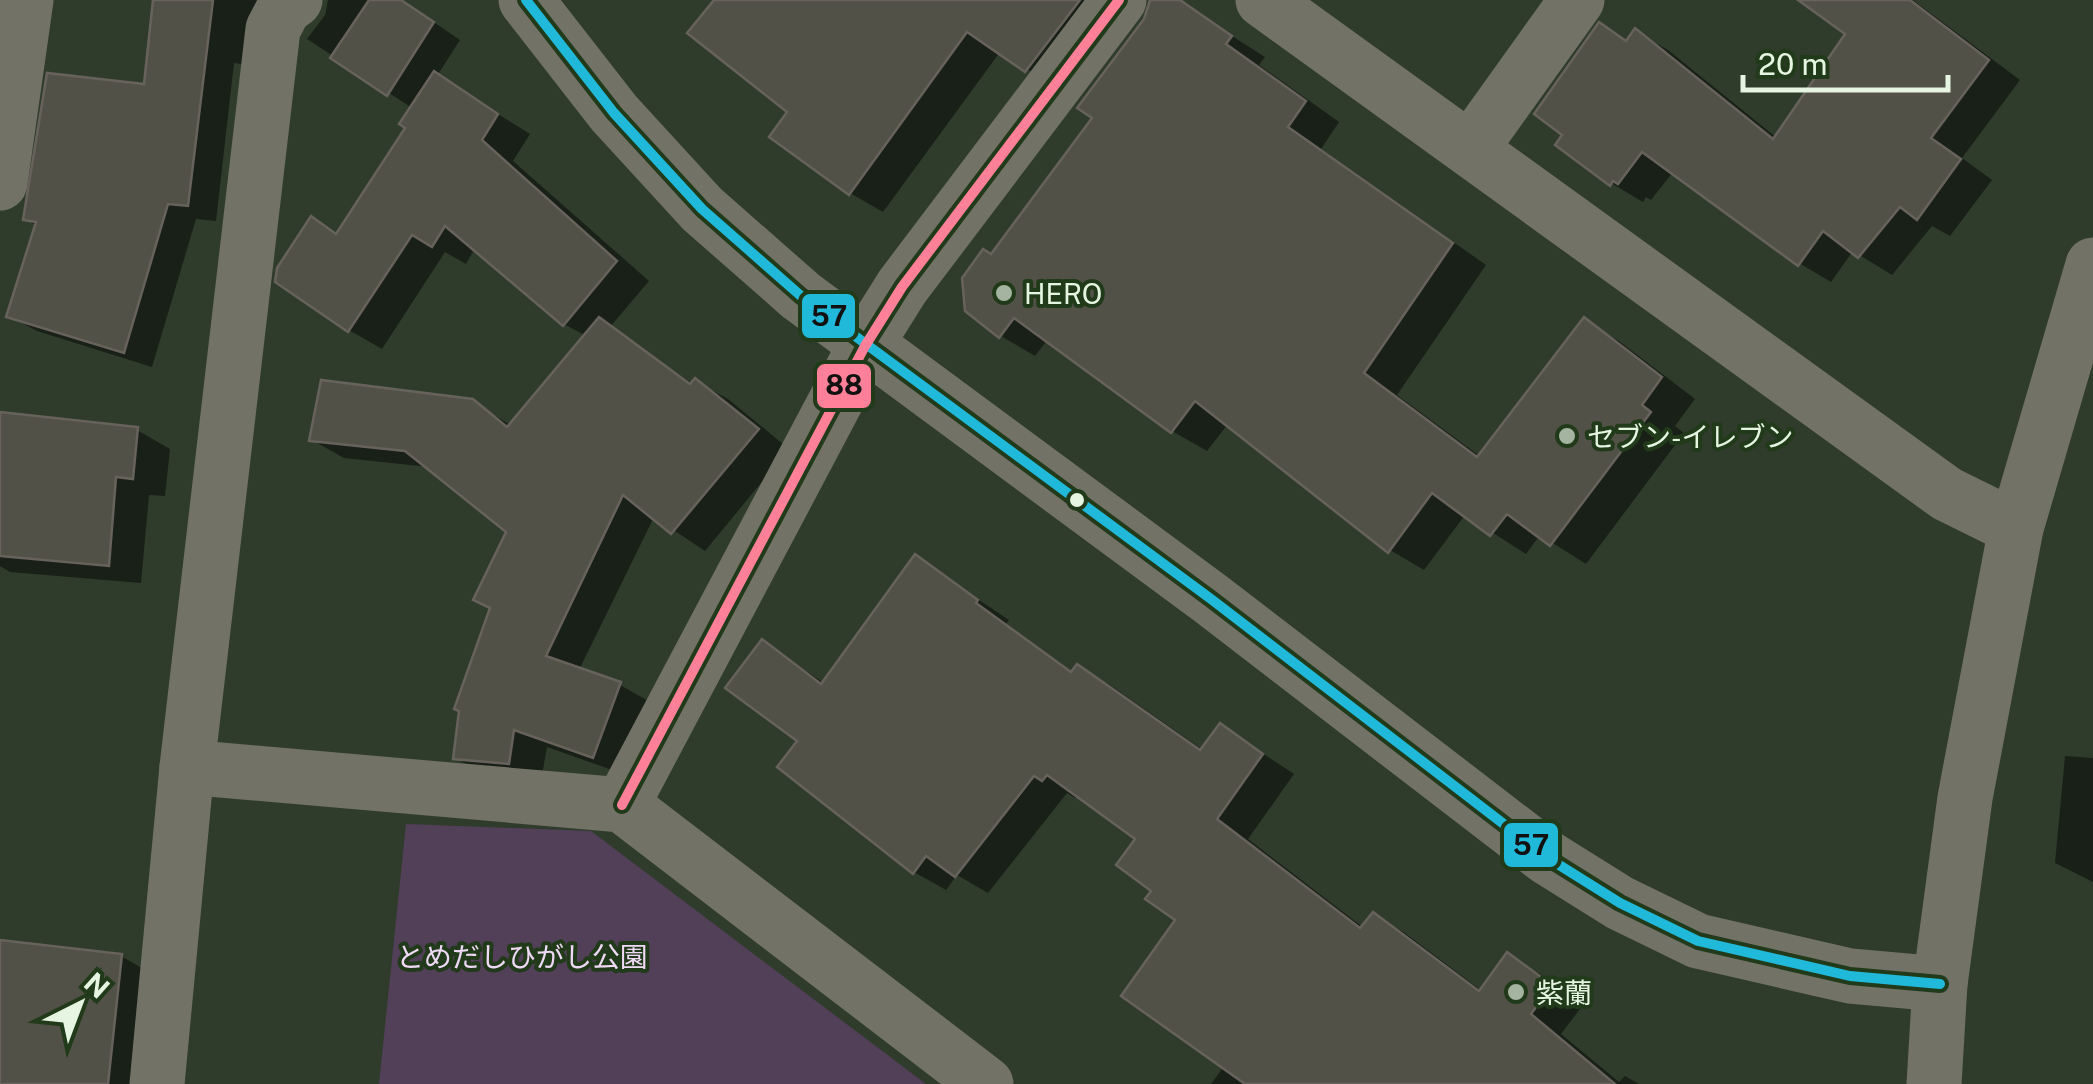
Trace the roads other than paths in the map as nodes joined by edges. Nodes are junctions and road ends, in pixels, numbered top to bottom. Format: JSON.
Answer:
{"nodes":[{"id":1,"x":26,"y":0,"type":"edge"},
{"id":2,"x":295,"y":0,"type":"edge"},
{"id":3,"x":526,"y":0,"type":"edge"},
{"id":4,"x":1118,"y":0,"type":"edge"},
{"id":5,"x":1263,"y":0,"type":"edge"},
{"id":6,"x":1578,"y":0,"type":"edge"},
{"id":7,"x":1471,"y":148,"type":"junction"},
{"id":8,"x":0,"y":182,"type":"edge"},
{"id":9,"x":2093,"y":265,"type":"edge"},
{"id":10,"x":864,"y":346,"type":"junction"},
{"id":11,"x":2016,"y":528,"type":"junction"},
{"id":12,"x":187,"y":767,"type":"junction"},
{"id":13,"x":622,"y":805,"type":"junction"},
{"id":14,"x":1940,"y":984,"type":"junction"},
{"id":15,"x":157,"y":1084,"type":"edge"},
{"id":16,"x":986,"y":1084,"type":"edge"},
{"id":17,"x":1934,"y":1084,"type":"edge"}],
"edges":[{"from":1,"to":8,"type":"street"},
{"from":2,"to":12,"type":"street"},
{"from":3,"to":10,"type":"street"},
{"from":4,"to":10,"type":"street"},
{"from":5,"to":7,"type":"street"},
{"from":6,"to":7,"type":"street"},
{"from":7,"to":11,"type":"street"},
{"from":9,"to":11,"type":"street"},
{"from":10,"to":13,"type":"street"},
{"from":10,"to":14,"type":"street"},
{"from":11,"to":14,"type":"street"},
{"from":12,"to":13,"type":"street"},
{"from":12,"to":15,"type":"street"},
{"from":13,"to":16,"type":"street"},
{"from":14,"to":17,"type":"street"}]}
